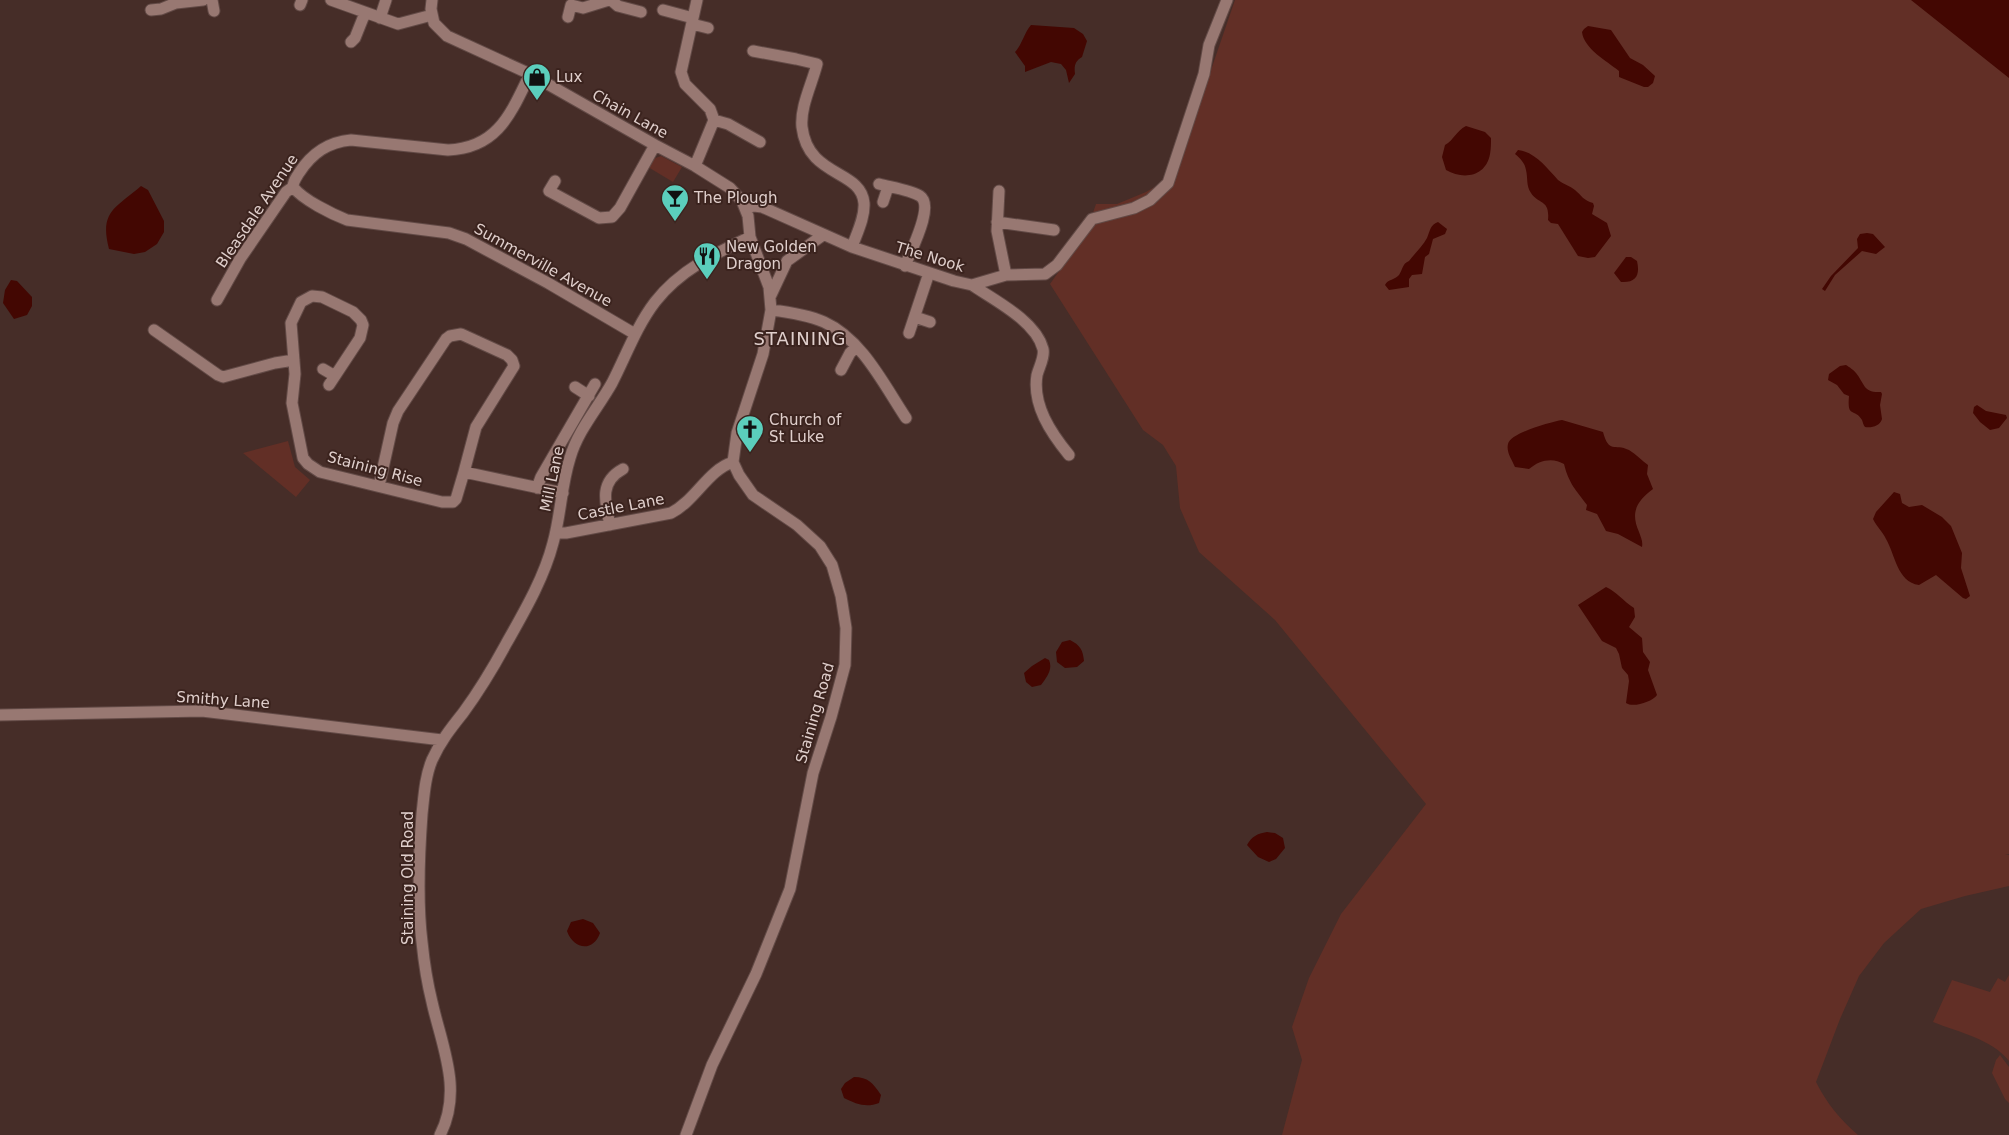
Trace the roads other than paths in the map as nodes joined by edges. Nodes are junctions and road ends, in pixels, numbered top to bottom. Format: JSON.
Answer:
{"nodes":[{"id":1,"x":203,"y":0,"type":"edge"},
{"id":2,"x":332,"y":0,"type":"edge"},
{"id":3,"x":386,"y":0,"type":"edge"},
{"id":4,"x":432,"y":0,"type":"edge"},
{"id":5,"x":610,"y":0,"type":"edge"},
{"id":6,"x":697,"y":0,"type":"edge"},
{"id":7,"x":1227,"y":0,"type":"edge"},
{"id":8,"x":151,"y":10,"type":"dead end"},
{"id":9,"x":663,"y":10,"type":"dead end"},
{"id":10,"x":641,"y":12,"type":"dead end"},
{"id":11,"x":365,"y":13,"type":"junction"},
{"id":12,"x":432,"y":15,"type":"junction"},
{"id":13,"x":568,"y":17,"type":"dead end"},
{"id":14,"x":380,"y":18,"type":"junction"},
{"id":15,"x":692,"y":21,"type":"junction"},
{"id":16,"x":708,"y":28,"type":"dead end"},
{"id":17,"x":351,"y":42,"type":"dead end"},
{"id":18,"x":752,"y":51,"type":"dead end"},
{"id":19,"x":530,"y":74,"type":"junction"},
{"id":20,"x":714,"y":120,"type":"junction"},
{"id":21,"x":760,"y":142,"type":"dead end"},
{"id":22,"x":654,"y":145,"type":"junction"},
{"id":23,"x":695,"y":166,"type":"junction"},
{"id":24,"x":555,"y":180,"type":"dead end"},
{"id":25,"x":293,"y":187,"type":"junction"},
{"id":26,"x":999,"y":190,"type":"dead end"},
{"id":27,"x":883,"y":202,"type":"dead end"},
{"id":28,"x":746,"y":208,"type":"junction"},
{"id":29,"x":998,"y":222,"type":"junction"},
{"id":30,"x":1054,"y":230,"type":"dead end"},
{"id":31,"x":823,"y":235,"type":"junction"},
{"id":32,"x":750,"y":237,"type":"junction"},
{"id":33,"x":852,"y":247,"type":"junction"},
{"id":34,"x":905,"y":266,"type":"junction"},
{"id":35,"x":929,"y":273,"type":"junction"},
{"id":36,"x":1006,"y":275,"type":"junction"},
{"id":37,"x":972,"y":285,"type":"junction"},
{"id":38,"x":771,"y":295,"type":"junction"},
{"id":39,"x":217,"y":300,"type":"dead end"},
{"id":40,"x":771,"y":310,"type":"junction"},
{"id":41,"x":915,"y":317,"type":"junction"},
{"id":42,"x":930,"y":322,"type":"dead end"},
{"id":43,"x":154,"y":330,"type":"dead end"},
{"id":44,"x":908,"y":333,"type":"dead end"},
{"id":45,"x":635,"y":334,"type":"junction"},
{"id":46,"x":165,"y":338,"type":"junction"},
{"id":47,"x":856,"y":347,"type":"junction"},
{"id":48,"x":158,"y":348,"type":"dead end"},
{"id":49,"x":294,"y":360,"type":"junction"},
{"id":50,"x":323,"y":369,"type":"dead end"},
{"id":51,"x":841,"y":370,"type":"dead end"},
{"id":52,"x":595,"y":384,"type":"dead end"},
{"id":53,"x":575,"y":387,"type":"dead end"},
{"id":54,"x":589,"y":396,"type":"junction"},
{"id":55,"x":906,"y":418,"type":"dead end"},
{"id":56,"x":1070,"y":455,"type":"dead end"},
{"id":57,"x":733,"y":462,"type":"junction"},
{"id":58,"x":622,"y":469,"type":"dead end"},
{"id":59,"x":464,"y":472,"type":"junction"},
{"id":60,"x":379,"y":486,"type":"junction"},
{"id":61,"x":537,"y":488,"type":"junction"},
{"id":62,"x":562,"y":493,"type":"junction"},
{"id":63,"x":610,"y":525,"type":"junction"},
{"id":64,"x":556,"y":533,"type":"junction"},
{"id":65,"x":0,"y":715,"type":"edge"},
{"id":66,"x":442,"y":740,"type":"junction"},
{"id":67,"x":440,"y":1135,"type":"edge"},
{"id":68,"x":686,"y":1135,"type":"edge"}],
"edges":[{"from":1,"to":8,"type":"street"},
{"from":2,"to":11,"type":"street"},
{"from":3,"to":14,"type":"street"},
{"from":4,"to":12,"type":"street"},
{"from":5,"to":10,"type":"street"},
{"from":5,"to":13,"type":"street"},
{"from":6,"to":15,"type":"street"},
{"from":7,"to":36,"type":"street","name":"The Nook"},
{"from":9,"to":15,"type":"street"},
{"from":11,"to":14,"type":"street"},
{"from":11,"to":17,"type":"street"},
{"from":12,"to":14,"type":"street"},
{"from":12,"to":19,"type":"street","name":"Chain Lane"},
{"from":15,"to":16,"type":"street"},
{"from":15,"to":20,"type":"street"},
{"from":18,"to":33,"type":"street"},
{"from":19,"to":22,"type":"street","name":"Chain Lane"},
{"from":19,"to":25,"type":"street","name":"Bleasdale Avenue"},
{"from":20,"to":21,"type":"street"},
{"from":20,"to":23,"type":"street"},
{"from":22,"to":23,"type":"street","name":"Chain Lane"},
{"from":22,"to":24,"type":"street"},
{"from":23,"to":28,"type":"street","name":"Chain Lane"},
{"from":25,"to":39,"type":"street","name":"Bleasdale Avenue"},
{"from":25,"to":45,"type":"street","name":"Summerville Avenue"},
{"from":26,"to":29,"type":"street"},
{"from":27,"to":34,"type":"street"},
{"from":28,"to":31,"type":"street","name":"The Nook"},
{"from":28,"to":32,"type":"street"},
{"from":29,"to":30,"type":"street"},
{"from":29,"to":36,"type":"street"},
{"from":31,"to":33,"type":"street","name":"The Nook"},
{"from":31,"to":38,"type":"street"},
{"from":32,"to":38,"type":"street"},
{"from":32,"to":45,"type":"street","name":"Mill Lane"},
{"from":33,"to":34,"type":"street","name":"The Nook"},
{"from":34,"to":35,"type":"street","name":"The Nook"},
{"from":35,"to":37,"type":"street","name":"The Nook"},
{"from":35,"to":41,"type":"street"},
{"from":36,"to":37,"type":"street","name":"The Nook"},
{"from":37,"to":56,"type":"street"},
{"from":38,"to":40,"type":"street"},
{"from":40,"to":47,"type":"street"},
{"from":40,"to":57,"type":"street"},
{"from":41,"to":42,"type":"street"},
{"from":41,"to":44,"type":"street"},
{"from":43,"to":46,"type":"street"},
{"from":45,"to":62,"type":"street","name":"Mill Lane"},
{"from":46,"to":48,"type":"street"},
{"from":46,"to":49,"type":"street"},
{"from":47,"to":51,"type":"street"},
{"from":47,"to":55,"type":"street"},
{"from":49,"to":50,"type":"street","name":"Staining Rise"},
{"from":49,"to":60,"type":"street","name":"Staining Rise"},
{"from":52,"to":54,"type":"street"},
{"from":53,"to":54,"type":"street"},
{"from":54,"to":61,"type":"street"},
{"from":57,"to":63,"type":"street","name":"Castle Lane"},
{"from":57,"to":68,"type":"street","name":"Staining Road"},
{"from":58,"to":63,"type":"street"},
{"from":59,"to":60,"type":"street","name":"Staining Rise"},
{"from":59,"to":60,"type":"street","name":"Staining Rise"},
{"from":59,"to":61,"type":"street"},
{"from":61,"to":62,"type":"street"},
{"from":62,"to":64,"type":"street","name":"Mill Lane"},
{"from":63,"to":64,"type":"street","name":"Castle Lane"},
{"from":64,"to":66,"type":"street","name":"Mill Lane"},
{"from":65,"to":66,"type":"street","name":"Smithy Lane"},
{"from":66,"to":67,"type":"street","name":"Staining Old Road"}]}
